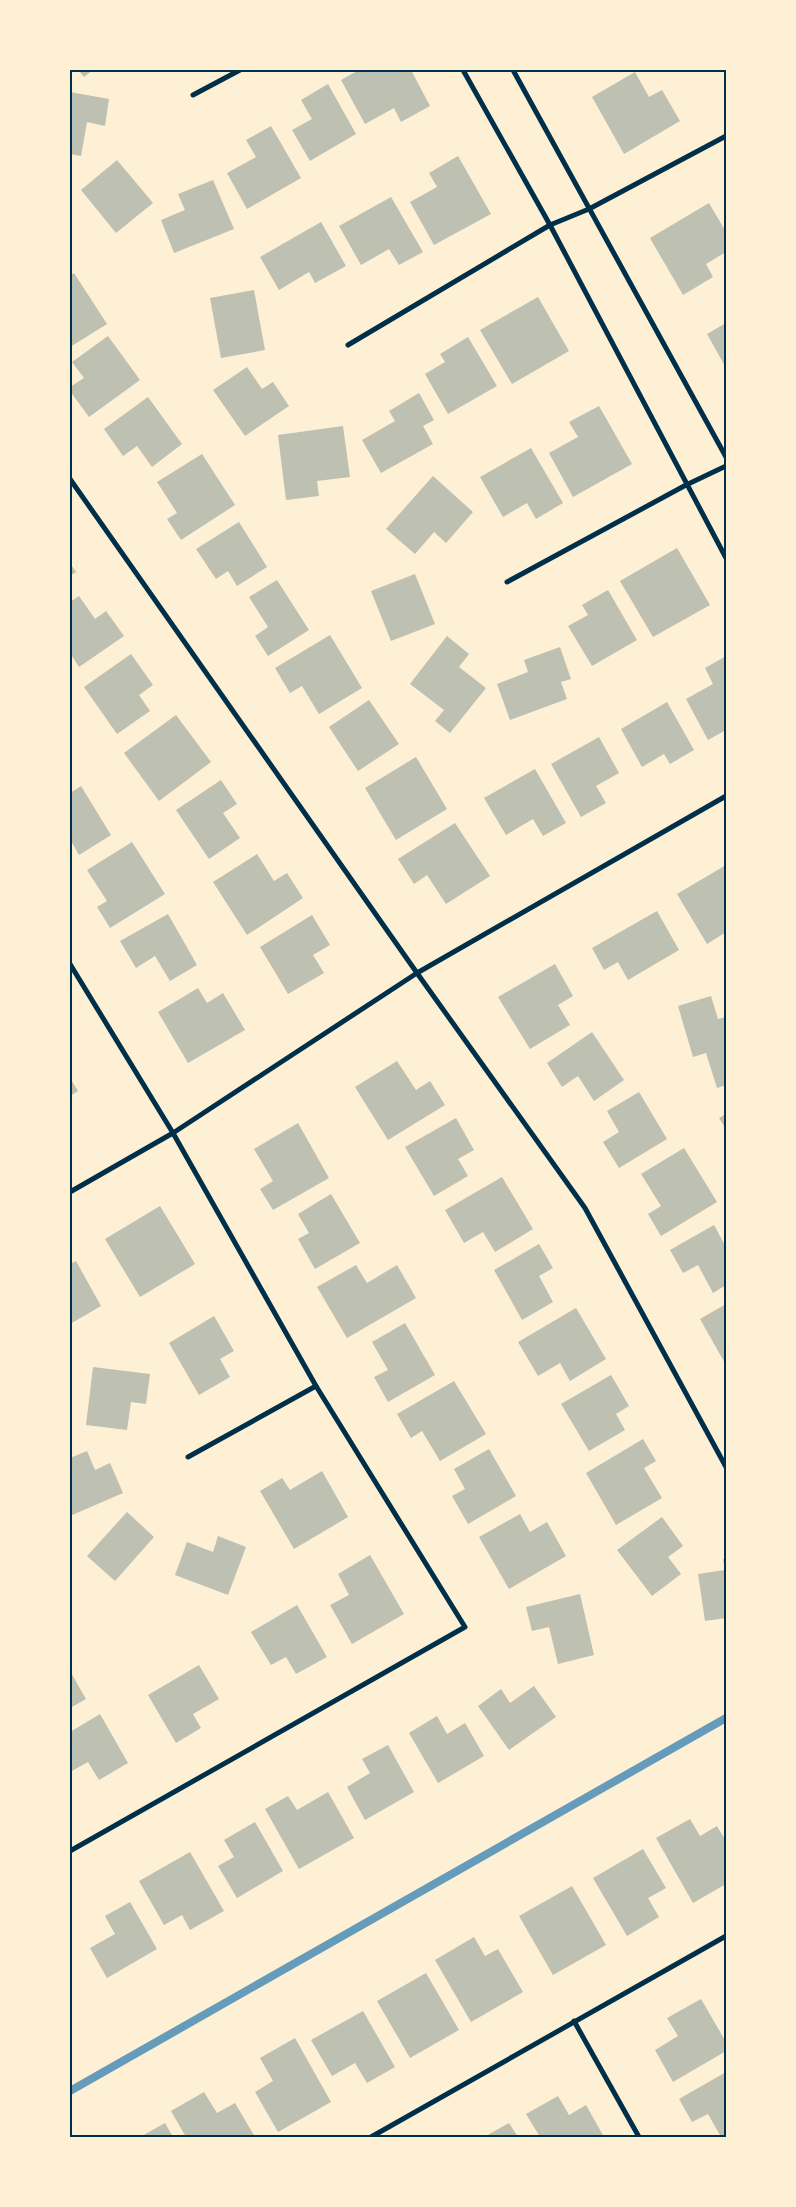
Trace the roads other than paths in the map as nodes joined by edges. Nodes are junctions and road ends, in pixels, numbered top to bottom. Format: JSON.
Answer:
{"nodes":[{"id":1,"x":240,"y":70,"type":"edge"},
{"id":2,"x":463,"y":70,"type":"edge"},
{"id":3,"x":513,"y":70,"type":"edge"},
{"id":4,"x":193,"y":95,"type":"dead end"},
{"id":5,"x":726,"y":136,"type":"edge"},
{"id":6,"x":589,"y":209,"type":"junction"},
{"id":7,"x":550,"y":225,"type":"junction"},
{"id":8,"x":348,"y":345,"type":"dead end"},
{"id":9,"x":726,"y":457,"type":"edge"},
{"id":10,"x":726,"y":466,"type":"edge"},
{"id":11,"x":70,"y":479,"type":"edge"},
{"id":12,"x":686,"y":485,"type":"junction"},
{"id":13,"x":726,"y":558,"type":"edge"},
{"id":14,"x":507,"y":582,"type":"dead end"},
{"id":15,"x":726,"y":796,"type":"edge"},
{"id":16,"x":70,"y":964,"type":"edge"},
{"id":17,"x":417,"y":973,"type":"junction"},
{"id":18,"x":173,"y":1133,"type":"junction"},
{"id":19,"x":70,"y":1192,"type":"edge"},
{"id":20,"x":316,"y":1386,"type":"junction"},
{"id":21,"x":188,"y":1457,"type":"dead end"},
{"id":22,"x":726,"y":1467,"type":"edge"},
{"id":23,"x":70,"y":1851,"type":"edge"},
{"id":24,"x":726,"y":1936,"type":"edge"},
{"id":25,"x":574,"y":2021,"type":"junction"},
{"id":26,"x":371,"y":2137,"type":"edge"},
{"id":27,"x":639,"y":2137,"type":"edge"}],
"edges":[{"from":1,"to":4,"type":"street"},
{"from":2,"to":7,"type":"street"},
{"from":3,"to":6,"type":"street"},
{"from":5,"to":6,"type":"street"},
{"from":6,"to":7,"type":"street"},
{"from":6,"to":9,"type":"street"},
{"from":7,"to":8,"type":"street"},
{"from":7,"to":12,"type":"street"},
{"from":10,"to":12,"type":"street"},
{"from":11,"to":17,"type":"street"},
{"from":12,"to":13,"type":"street"},
{"from":12,"to":14,"type":"street"},
{"from":15,"to":17,"type":"street"},
{"from":16,"to":18,"type":"street"},
{"from":17,"to":18,"type":"street"},
{"from":17,"to":22,"type":"street"},
{"from":18,"to":19,"type":"street"},
{"from":18,"to":20,"type":"street"},
{"from":20,"to":21,"type":"street"},
{"from":20,"to":23,"type":"street"},
{"from":24,"to":25,"type":"street"},
{"from":25,"to":26,"type":"street"},
{"from":25,"to":27,"type":"street"}]}
